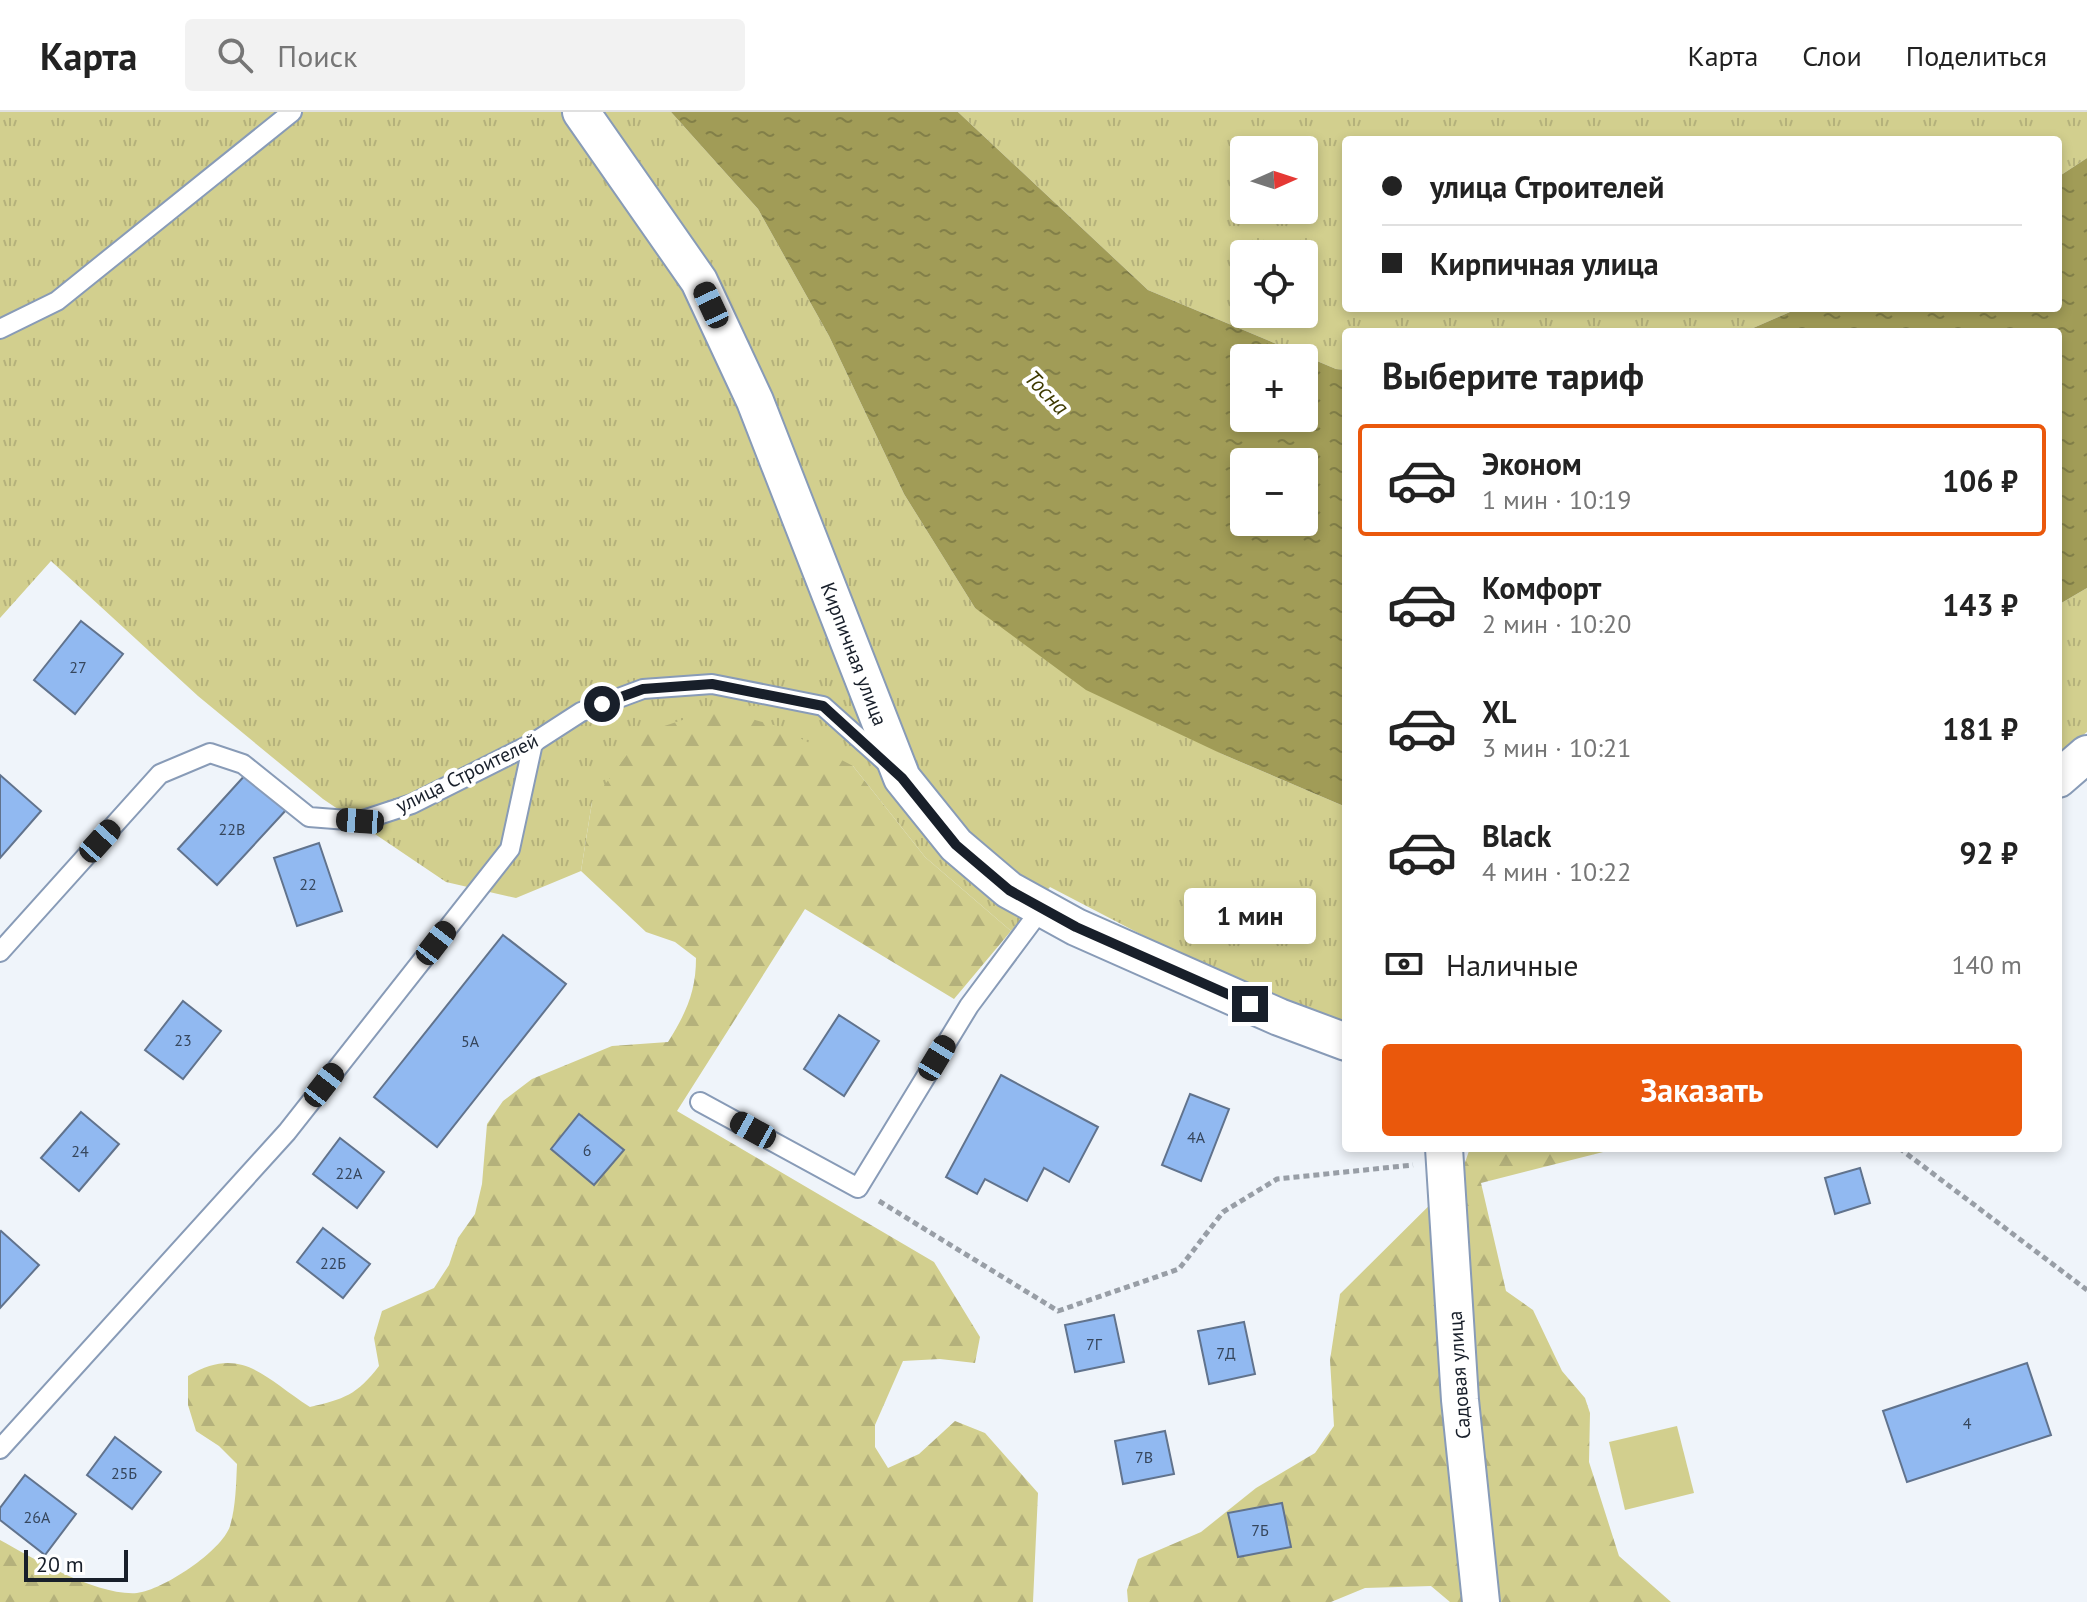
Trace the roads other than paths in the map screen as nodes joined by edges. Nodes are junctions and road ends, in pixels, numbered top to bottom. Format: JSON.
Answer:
{"nodes":[{"id":1,"x":292,"y":112,"type":"edge"},
{"id":2,"x":581,"y":112,"type":"edge"},
{"id":3,"x":0,"y":329,"type":"edge"},
{"id":4,"x":533,"y":743,"type":"junction"},
{"id":5,"x":2087,"y":754,"type":"edge"},
{"id":6,"x":2062,"y":776,"type":"edge"},
{"id":7,"x":902,"y":778,"type":"junction"},
{"id":8,"x":1042,"y":908,"type":"junction"},
{"id":9,"x":0,"y":952,"type":"edge"},
{"id":10,"x":1342,"y":1041,"type":"edge"},
{"id":11,"x":700,"y":1102,"type":"dead end"},
{"id":12,"x":1445,"y":1155,"type":"edge"},
{"id":13,"x":0,"y":1449,"type":"edge"},
{"id":14,"x":1481,"y":1602,"type":"edge"}],
"edges":[{"from":1,"to":3,"type":"lane"},
{"from":2,"to":7,"type":"street","name":"Кирпичная улица"},
{"from":4,"to":7,"type":"lane","name":"улица Строителей"},
{"from":4,"to":9,"type":"lane","name":"улица Строителей"},
{"from":4,"to":13,"type":"lane"},
{"from":5,"to":6,"type":"street"},
{"from":7,"to":8,"type":"street","name":"Кирпичная улица"},
{"from":8,"to":10,"type":"street","name":"Кирпичная улица"},
{"from":8,"to":11,"type":"lane"},
{"from":12,"to":14,"type":"street","name":"Садовая улица"}]}
